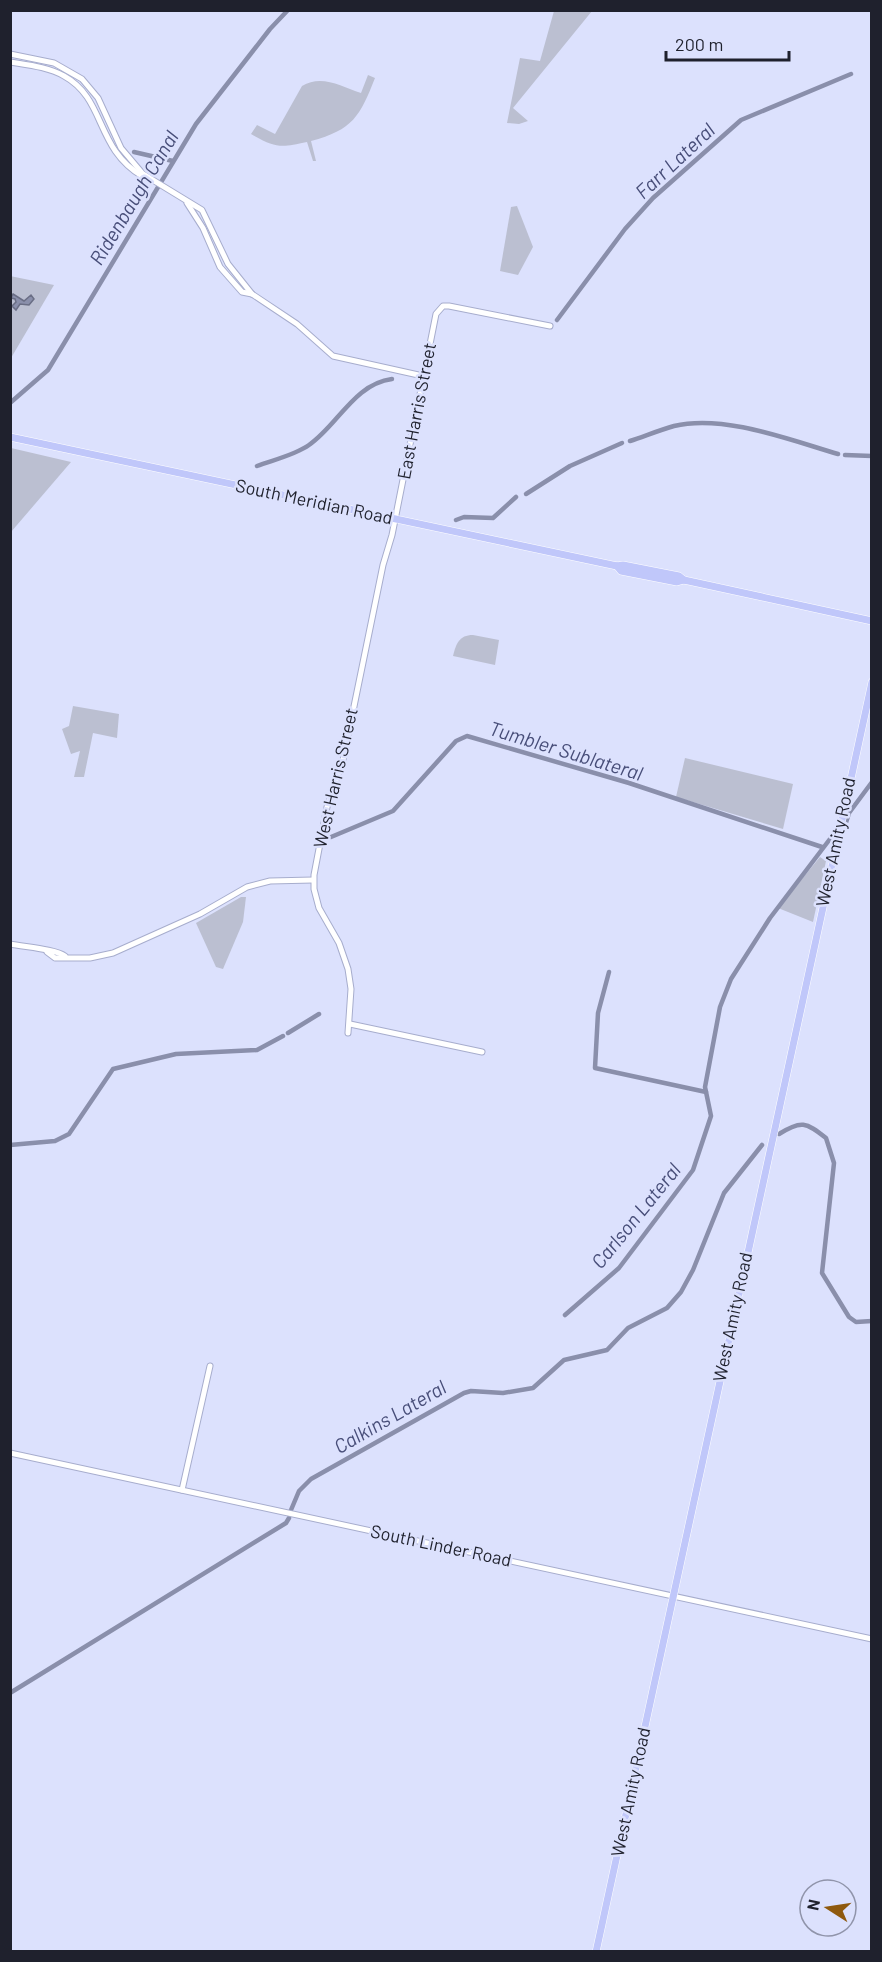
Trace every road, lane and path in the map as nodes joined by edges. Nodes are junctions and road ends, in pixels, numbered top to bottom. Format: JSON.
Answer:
{"nodes":[{"id":1,"x":10,"y":54,"type":"edge"},
{"id":2,"x":10,"y":62,"type":"edge"},
{"id":3,"x":154,"y":182,"type":"junction"},
{"id":4,"x":550,"y":326,"type":"dead end"},
{"id":5,"x":423,"y":376,"type":"junction"},
{"id":6,"x":10,"y":437,"type":"edge"},
{"id":7,"x":396,"y":519,"type":"junction"},
{"id":8,"x":872,"y":621,"type":"edge"},
{"id":9,"x":872,"y":682,"type":"edge"},
{"id":10,"x":313,"y":880,"type":"junction"},
{"id":11,"x":10,"y":944,"type":"edge"},
{"id":12,"x":350,"y":1024,"type":"junction"},
{"id":13,"x":348,"y":1033,"type":"dead end"},
{"id":14,"x":482,"y":1052,"type":"dead end"},
{"id":15,"x":210,"y":1366,"type":"dead end"},
{"id":16,"x":10,"y":1454,"type":"edge"},
{"id":17,"x":182,"y":1490,"type":"junction"},
{"id":18,"x":674,"y":1596,"type":"junction"},
{"id":19,"x":872,"y":1639,"type":"edge"},
{"id":20,"x":596,"y":1952,"type":"edge"}],
"edges":[{"from":1,"to":3,"type":"street"},
{"from":2,"to":3,"type":"street"},
{"from":3,"to":5,"type":"street"},
{"from":4,"to":5,"type":"street","name":"East Harris Street"},
{"from":5,"to":7,"type":"street","name":"East Harris Street"},
{"from":6,"to":7,"type":"main road","name":"South Meridian Road"},
{"from":7,"to":8,"type":"main road","name":"South Meridian Road"},
{"from":7,"to":10,"type":"street","name":"West Harris Street"},
{"from":9,"to":18,"type":"main road","name":"West Amity Road"},
{"from":10,"to":11,"type":"street"},
{"from":10,"to":12,"type":"street","name":"West Harris Street"},
{"from":12,"to":13,"type":"street","name":"West Harris Street"},
{"from":12,"to":14,"type":"street"},
{"from":15,"to":17,"type":"street"},
{"from":16,"to":17,"type":"street","name":"South Linder Road"},
{"from":17,"to":18,"type":"street","name":"South Linder Road"},
{"from":18,"to":19,"type":"street","name":"South Linder Road"},
{"from":18,"to":20,"type":"main road","name":"West Amity Road"}]}
